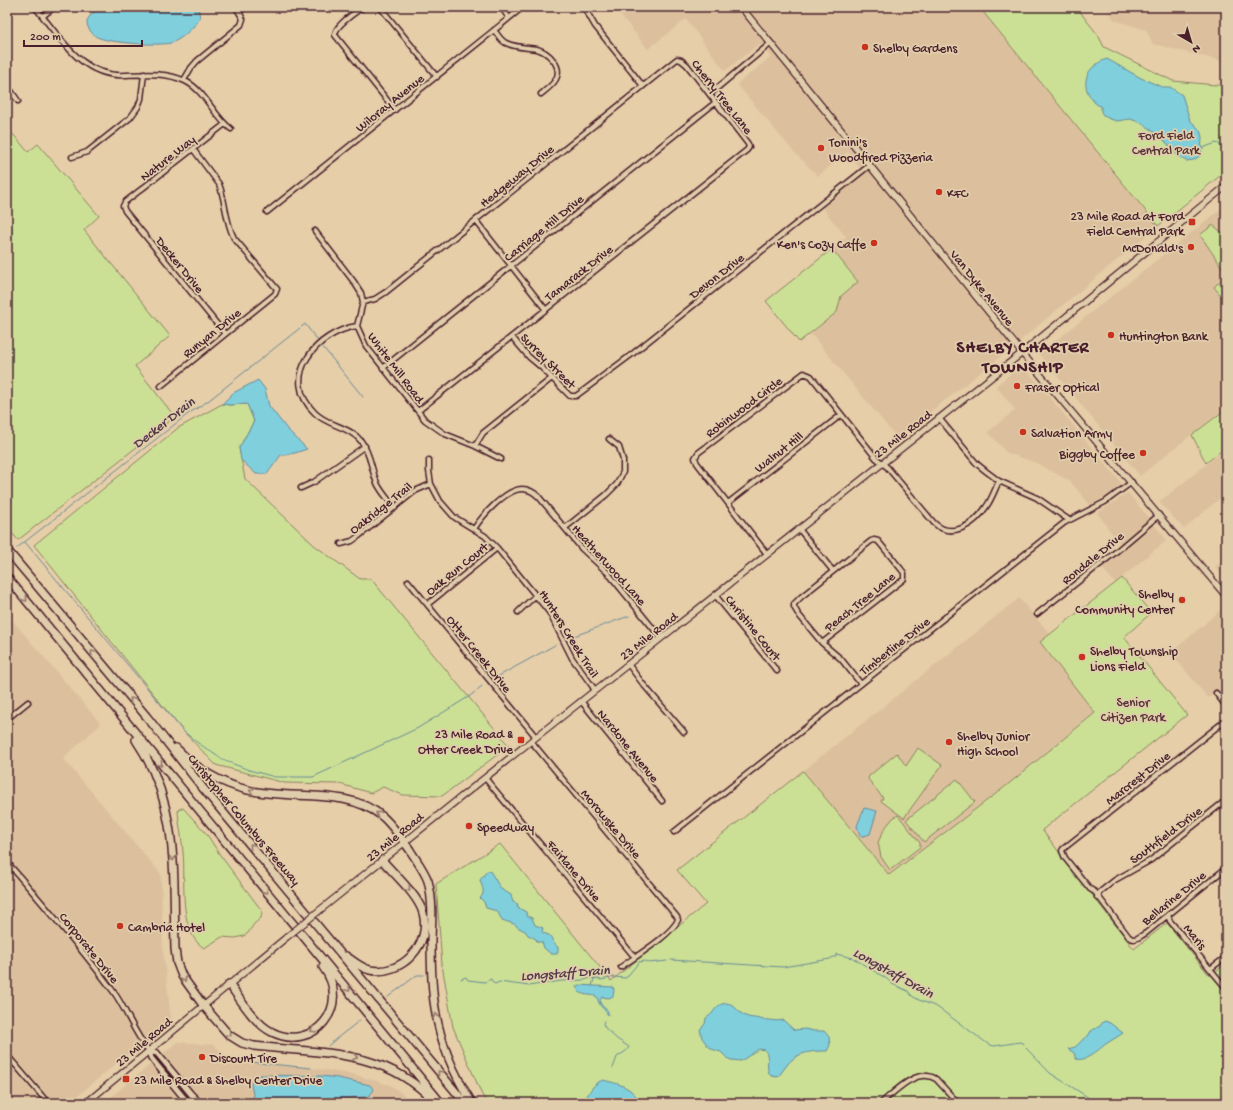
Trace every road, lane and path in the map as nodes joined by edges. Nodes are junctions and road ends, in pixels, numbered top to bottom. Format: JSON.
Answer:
{"nodes":[{"id":1,"x":35,"y":7,"type":"edge"},
{"id":2,"x":54,"y":7,"type":"edge"},
{"id":3,"x":236,"y":7,"type":"edge"},
{"id":4,"x":246,"y":7,"type":"edge"},
{"id":5,"x":362,"y":7,"type":"edge"},
{"id":6,"x":380,"y":7,"type":"edge"},
{"id":7,"x":501,"y":7,"type":"edge"},
{"id":8,"x":523,"y":7,"type":"edge"},
{"id":9,"x":584,"y":7,"type":"edge"},
{"id":10,"x":742,"y":7,"type":"edge"},
{"id":11,"x":239,"y":12,"type":"junction"},
{"id":12,"x":43,"y":16,"type":"junction"},
{"id":13,"x":509,"y":18,"type":"junction"},
{"id":14,"x":494,"y":30,"type":"junction"},
{"id":15,"x":771,"y":43,"type":"junction"},
{"id":16,"x":679,"y":59,"type":"joint"},
{"id":17,"x":144,"y":74,"type":"junction"},
{"id":18,"x":437,"y":77,"type":"junction"},
{"id":19,"x":184,"y":80,"type":"junction"},
{"id":20,"x":7,"y":85,"type":"edge"},
{"id":21,"x":643,"y":86,"type":"junction"},
{"id":22,"x":541,"y":94,"type":"dead end"},
{"id":23,"x":710,"y":94,"type":"junction"},
{"id":24,"x":18,"y":102,"type":"dead end"},
{"id":25,"x":716,"y":102,"type":"junction"},
{"id":26,"x":395,"y":110,"type":"junction"},
{"id":27,"x":225,"y":124,"type":"junction"},
{"id":28,"x":231,"y":129,"type":"dead end"},
{"id":29,"x":749,"y":147,"type":"joint"},
{"id":30,"x":193,"y":149,"type":"junction"},
{"id":31,"x":72,"y":157,"type":"dead end"},
{"id":32,"x":870,"y":165,"type":"junction"},
{"id":33,"x":1226,"y":186,"type":"edge"},
{"id":34,"x":123,"y":206,"type":"joint"},
{"id":35,"x":267,"y":212,"type":"dead end"},
{"id":36,"x":476,"y":221,"type":"junction"},
{"id":37,"x":315,"y":231,"type":"dead end"},
{"id":38,"x":511,"y":266,"type":"junction"},
{"id":39,"x":363,"y":302,"type":"junction"},
{"id":40,"x":546,"y":310,"type":"junction"},
{"id":41,"x":357,"y":326,"type":"junction"},
{"id":42,"x":225,"y":334,"type":"junction"},
{"id":43,"x":512,"y":337,"type":"junction"},
{"id":44,"x":1022,"y":353,"type":"junction"},
{"id":45,"x":383,"y":368,"type":"junction"},
{"id":46,"x":552,"y":378,"type":"junction"},
{"id":47,"x":161,"y":386,"type":"dead end"},
{"id":48,"x":572,"y":397,"type":"joint"},
{"id":49,"x":418,"y":411,"type":"junction"},
{"id":50,"x":841,"y":416,"type":"junction"},
{"id":51,"x":939,"y":418,"type":"junction"},
{"id":52,"x":609,"y":439,"type":"dead end"},
{"id":53,"x":365,"y":446,"type":"junction"},
{"id":54,"x":475,"y":446,"type":"junction"},
{"id":55,"x":501,"y":459,"type":"dead end"},
{"id":56,"x":429,"y":460,"type":"dead end"},
{"id":57,"x":882,"y":463,"type":"junction"},
{"id":58,"x":999,"y":481,"type":"junction"},
{"id":59,"x":1132,"y":482,"type":"junction"},
{"id":60,"x":431,"y":484,"type":"junction"},
{"id":61,"x":301,"y":488,"type":"dead end"},
{"id":62,"x":728,"y":503,"type":"junction"},
{"id":63,"x":395,"y":508,"type":"junction"},
{"id":64,"x":1159,"y":515,"type":"junction"},
{"id":65,"x":1069,"y":520,"type":"junction"},
{"id":66,"x":565,"y":528,"type":"junction"},
{"id":67,"x":799,"y":528,"type":"junction"},
{"id":68,"x":474,"y":529,"type":"junction"},
{"id":69,"x":341,"y":544,"type":"dead end"},
{"id":70,"x":497,"y":548,"type":"junction"},
{"id":71,"x":7,"y":550,"type":"edge"},
{"id":72,"x":767,"y":554,"type":"junction"},
{"id":73,"x":833,"y":571,"type":"junction"},
{"id":74,"x":7,"y":577,"type":"edge"},
{"id":75,"x":408,"y":581,"type":"dead end"},
{"id":76,"x":536,"y":595,"type":"junction"},
{"id":77,"x":715,"y":595,"type":"junction"},
{"id":78,"x":1226,"y":596,"type":"edge"},
{"id":79,"x":428,"y":604,"type":"junction"},
{"id":80,"x":518,"y":612,"type":"dead end"},
{"id":81,"x":1037,"y":614,"type":"dead end"},
{"id":82,"x":661,"y":638,"type":"junction"},
{"id":83,"x":822,"y":643,"type":"junction"},
{"id":84,"x":628,"y":664,"type":"junction"},
{"id":85,"x":777,"y":671,"type":"dead end"},
{"id":86,"x":862,"y":684,"type":"junction"},
{"id":87,"x":595,"y":690,"type":"junction"},
{"id":88,"x":1216,"y":693,"type":"dead end"},
{"id":89,"x":109,"y":701,"type":"junction"},
{"id":90,"x":581,"y":701,"type":"junction"},
{"id":91,"x":28,"y":702,"type":"dead end"},
{"id":92,"x":1226,"y":706,"type":"edge"},
{"id":93,"x":7,"y":718,"type":"edge"},
{"id":94,"x":147,"y":718,"type":"junction"},
{"id":95,"x":1226,"y":720,"type":"edge"},
{"id":96,"x":684,"y":732,"type":"dead end"},
{"id":97,"x":536,"y":737,"type":"junction"},
{"id":98,"x":531,"y":741,"type":"junction"},
{"id":99,"x":485,"y":778,"type":"junction"},
{"id":100,"x":1226,"y":800,"type":"edge"},
{"id":101,"x":662,"y":801,"type":"dead end"},
{"id":102,"x":674,"y":832,"type":"dead end"},
{"id":103,"x":404,"y":842,"type":"junction"},
{"id":104,"x":382,"y":860,"type":"junction"},
{"id":105,"x":7,"y":862,"type":"edge"},
{"id":106,"x":1226,"y":868,"type":"edge"},
{"id":107,"x":1097,"y":896,"type":"junction"},
{"id":108,"x":1168,"y":915,"type":"junction"},
{"id":109,"x":305,"y":938,"type":"junction"},
{"id":110,"x":330,"y":939,"type":"junction"},
{"id":111,"x":636,"y":956,"type":"junction"},
{"id":112,"x":1226,"y":957,"type":"edge"},
{"id":113,"x":621,"y":967,"type":"dead end"},
{"id":114,"x":1210,"y":969,"type":"junction"},
{"id":115,"x":229,"y":984,"type":"junction"},
{"id":116,"x":1226,"y":988,"type":"edge"},
{"id":117,"x":203,"y":1005,"type":"junction"},
{"id":118,"x":149,"y":1050,"type":"junction"},
{"id":119,"x":7,"y":1055,"type":"edge"},
{"id":120,"x":172,"y":1071,"type":"junction"},
{"id":121,"x":163,"y":1073,"type":"junction"},
{"id":122,"x":48,"y":1103,"type":"edge"},
{"id":123,"x":86,"y":1103,"type":"edge"},
{"id":124,"x":188,"y":1103,"type":"edge"},
{"id":125,"x":200,"y":1103,"type":"edge"},
{"id":126,"x":436,"y":1103,"type":"edge"},
{"id":127,"x":441,"y":1103,"type":"edge"},
{"id":128,"x":465,"y":1103,"type":"edge"},
{"id":129,"x":472,"y":1103,"type":"edge"},
{"id":130,"x":881,"y":1103,"type":"edge"},
{"id":131,"x":958,"y":1103,"type":"edge"}],
"edges":[{"from":1,"to":12,"type":"street"},
{"from":2,"to":12,"type":"street"},
{"from":3,"to":11,"type":"street"},
{"from":4,"to":11,"type":"street"},
{"from":5,"to":26,"type":"street"},
{"from":6,"to":18,"type":"street"},
{"from":7,"to":13,"type":"street"},
{"from":8,"to":13,"type":"street","name":"Wiloray Avenue"},
{"from":9,"to":21,"type":"street"},
{"from":10,"to":15,"type":"main road","name":"Van Dyke Avenue"},
{"from":11,"to":19,"type":"street"},
{"from":12,"to":17,"type":"street"},
{"from":13,"to":14,"type":"street","name":"Wiloray Avenue"},
{"from":14,"to":18,"type":"street","name":"Wiloray Avenue"},
{"from":14,"to":22,"type":"street"},
{"from":15,"to":23,"type":"street"},
{"from":15,"to":32,"type":"main road","name":"Van Dyke Avenue"},
{"from":16,"to":21,"type":"street","name":"Hedgeway Drive"},
{"from":16,"to":23,"type":"street","name":"Cherry Tree Lane"},
{"from":17,"to":19,"type":"street"},
{"from":17,"to":31,"type":"street"},
{"from":18,"to":26,"type":"street","name":"Wiloray Avenue"},
{"from":19,"to":27,"type":"street"},
{"from":20,"to":24,"type":"street"},
{"from":21,"to":36,"type":"street","name":"Hedgeway Drive"},
{"from":23,"to":25,"type":"street","name":"Cherry Tree Lane"},
{"from":25,"to":29,"type":"street","name":"Cherry Tree Lane"},
{"from":25,"to":38,"type":"street","name":"Carriage Hill Drive"},
{"from":26,"to":35,"type":"street","name":"Wiloray Avenue"},
{"from":27,"to":28,"type":"street"},
{"from":27,"to":30,"type":"street","name":"Nature Way"},
{"from":29,"to":40,"type":"street","name":"Tamarack Drive"},
{"from":30,"to":34,"type":"street","name":"Nature Way"},
{"from":30,"to":42,"type":"street","name":"Runyan Drive"},
{"from":32,"to":44,"type":"main road","name":"Van Dyke Avenue"},
{"from":32,"to":48,"type":"street","name":"Devon Drive"},
{"from":33,"to":44,"type":"main road","name":"23 Mile Road"},
{"from":34,"to":42,"type":"street","name":"Decker Drive"},
{"from":36,"to":38,"type":"street"},
{"from":36,"to":39,"type":"street","name":"Hedgeway Drive"},
{"from":37,"to":39,"type":"street"},
{"from":38,"to":40,"type":"street"},
{"from":38,"to":45,"type":"street","name":"Carriage Hill Drive"},
{"from":39,"to":41,"type":"street","name":"White Mill Road"},
{"from":40,"to":43,"type":"street","name":"Tamarack Drive"},
{"from":41,"to":45,"type":"street","name":"White Mill Road"},
{"from":41,"to":53,"type":"street"},
{"from":42,"to":47,"type":"street","name":"Runyan Drive"},
{"from":43,"to":46,"type":"street","name":"Surrey Street"},
{"from":43,"to":49,"type":"street","name":"Tamarack Drive"},
{"from":44,"to":51,"type":"main road","name":"23 Mile Road"},
{"from":44,"to":59,"type":"main road","name":"Van Dyke Avenue"},
{"from":45,"to":49,"type":"street","name":"White Mill Road"},
{"from":46,"to":48,"type":"street","name":"Surrey Street"},
{"from":46,"to":54,"type":"street"},
{"from":49,"to":54,"type":"street","name":"White Mill Road"},
{"from":50,"to":57,"type":"street"},
{"from":50,"to":62,"type":"street","name":"Walnut Hill"},
{"from":50,"to":62,"type":"street","name":"Robinwood Circle"},
{"from":51,"to":57,"type":"main road","name":"23 Mile Road"},
{"from":51,"to":58,"type":"street"},
{"from":52,"to":66,"type":"street"},
{"from":53,"to":61,"type":"street"},
{"from":53,"to":63,"type":"street"},
{"from":54,"to":55,"type":"street","name":"White Mill Road"},
{"from":56,"to":60,"type":"street","name":"Hunters Creek Trail"},
{"from":57,"to":58,"type":"street"},
{"from":57,"to":67,"type":"main road","name":"23 Mile Road"},
{"from":58,"to":65,"type":"street"},
{"from":59,"to":64,"type":"main road","name":"Van Dyke Avenue"},
{"from":59,"to":65,"type":"street","name":"Timberline Drive"},
{"from":60,"to":63,"type":"street","name":"Oakridge Trail"},
{"from":60,"to":68,"type":"street","name":"Hunters Creek Trail"},
{"from":62,"to":72,"type":"street"},
{"from":63,"to":69,"type":"street","name":"Oakridge Trail"},
{"from":64,"to":78,"type":"main road","name":"Van Dyke Avenue"},
{"from":64,"to":81,"type":"street","name":"Rondale Drive"},
{"from":65,"to":86,"type":"street","name":"Timberline Drive"},
{"from":66,"to":68,"type":"street","name":"Heatherwood Lane"},
{"from":66,"to":82,"type":"street","name":"Heatherwood Lane"},
{"from":67,"to":72,"type":"main road","name":"23 Mile Road"},
{"from":67,"to":73,"type":"street"},
{"from":68,"to":70,"type":"street","name":"Hunters Creek Trail"},
{"from":70,"to":76,"type":"street","name":"Hunters Creek Trail"},
{"from":70,"to":79,"type":"street","name":"Oak Run Court"},
{"from":94,"to":71,"type":"highway","name":"Christopher Columbus Freeway","one_way":true},
{"from":72,"to":77,"type":"main road","name":"23 Mile Road"},
{"from":73,"to":83,"type":"street"},
{"from":73,"to":83,"type":"street","name":"Peach Tree Lane"},
{"from":74,"to":89,"type":"highway","one_way":true},
{"from":75,"to":79,"type":"street","name":"Otter Creek Drive"},
{"from":76,"to":80,"type":"street"},
{"from":76,"to":87,"type":"street","name":"Hunters Creek Trail"},
{"from":77,"to":82,"type":"main road","name":"23 Mile Road"},
{"from":77,"to":85,"type":"street","name":"Christine Court"},
{"from":79,"to":97,"type":"street","name":"Otter Creek Drive"},
{"from":82,"to":84,"type":"main road","name":"23 Mile Road"},
{"from":83,"to":86,"type":"street"},
{"from":84,"to":87,"type":"main road","name":"23 Mile Road"},
{"from":84,"to":96,"type":"street"},
{"from":86,"to":102,"type":"street","name":"Timberline Drive"},
{"from":87,"to":90,"type":"main road","name":"23 Mile Road"},
{"from":88,"to":92,"type":"street"},
{"from":89,"to":109,"type":"highway","one_way":true},
{"from":89,"to":117,"type":"highway","one_way":true},
{"from":90,"to":97,"type":"main road","name":"23 Mile Road"},
{"from":90,"to":101,"type":"street","name":"Nardone Avenue"},
{"from":91,"to":93,"type":"street"},
{"from":103,"to":94,"type":"highway","one_way":true},
{"from":110,"to":94,"type":"highway","name":"Christopher Columbus Freeway","one_way":true},
{"from":95,"to":107,"type":"street","name":"Marcrest Drive"},
{"from":97,"to":98,"type":"main road","name":"23 Mile Road"},
{"from":98,"to":99,"type":"main road","name":"23 Mile Road"},
{"from":98,"to":111,"type":"street","name":"Morowske Drive"},
{"from":99,"to":103,"type":"main road","name":"23 Mile Road"},
{"from":99,"to":111,"type":"street","name":"Fairlane Drive"},
{"from":100,"to":107,"type":"street","name":"Southfield Drive"},
{"from":103,"to":104,"type":"main road","name":"23 Mile Road"},
{"from":129,"to":103,"type":"highway","one_way":true},
{"from":104,"to":110,"type":"highway","one_way":true},
{"from":104,"to":115,"type":"main road","name":"23 Mile Road","bridge":true},
{"from":105,"to":118,"type":"street","name":"Corporate Drive"},
{"from":106,"to":108,"type":"street","name":"Bellarine Drive"},
{"from":107,"to":108,"type":"street","name":"Bellarine Drive"},
{"from":108,"to":114,"type":"street","name":"Maris"},
{"from":109,"to":115,"type":"highway","one_way":true},
{"from":109,"to":127,"type":"highway","one_way":true},
{"from":128,"to":110,"type":"highway","name":"Christopher Columbus Freeway","one_way":true},
{"from":111,"to":113,"type":"street"},
{"from":112,"to":114,"type":"street"},
{"from":114,"to":116,"type":"street","name":"Maris"},
{"from":115,"to":117,"type":"main road","name":"23 Mile Road"},
{"from":117,"to":118,"type":"main road","name":"23 Mile Road"},
{"from":117,"to":126,"type":"highway","one_way":true},
{"from":118,"to":120,"type":"street"},
{"from":118,"to":121,"type":"street"},
{"from":118,"to":123,"type":"main road","name":"23 Mile Road"},
{"from":119,"to":122,"type":"street"},
{"from":120,"to":121,"type":"street"},
{"from":120,"to":125,"type":"street"},
{"from":121,"to":124,"type":"street"},
{"from":130,"to":131,"type":"street"}]}
